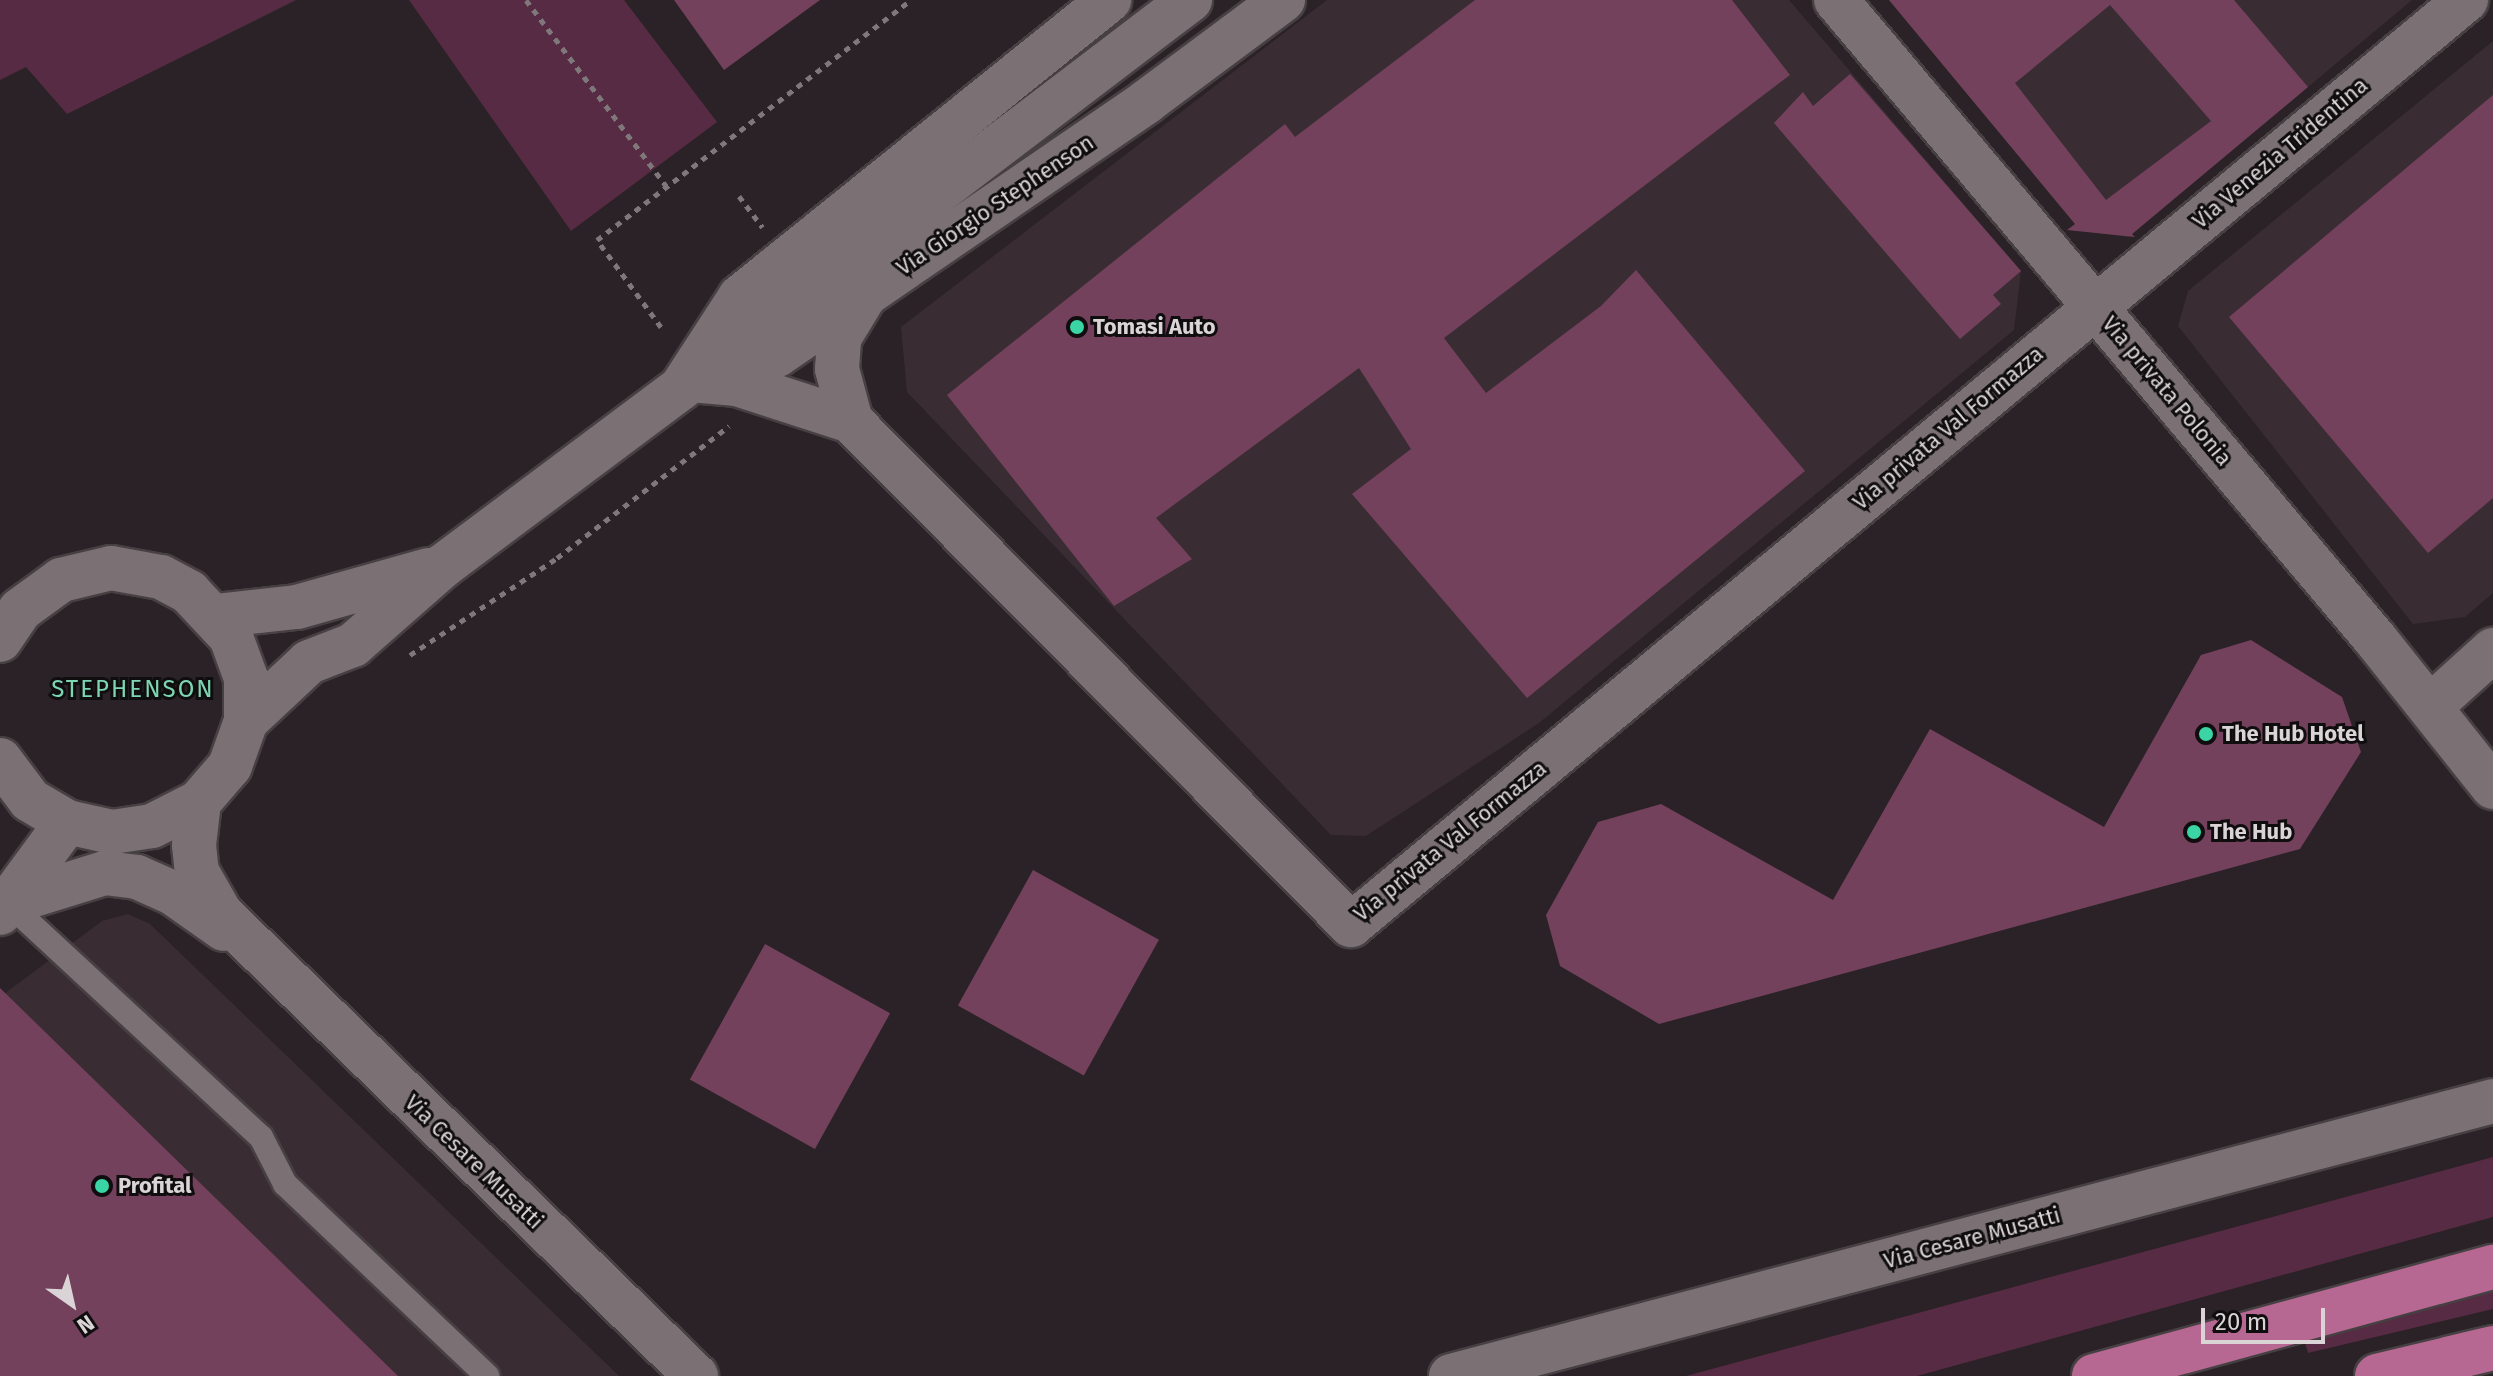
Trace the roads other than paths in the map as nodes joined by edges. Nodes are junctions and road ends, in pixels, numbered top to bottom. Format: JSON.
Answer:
{"nodes":[{"id":1,"x":1109,"y":0,"type":"edge"},
{"id":2,"x":1190,"y":0,"type":"edge"},
{"id":3,"x":1283,"y":0,"type":"edge"},
{"id":4,"x":1836,"y":0,"type":"edge"},
{"id":5,"x":2466,"y":0,"type":"edge"},
{"id":6,"x":867,"y":292,"type":"junction"},
{"id":7,"x":2095,"y":306,"type":"junction"},
{"id":8,"x":691,"y":380,"type":"junction"},
{"id":9,"x":851,"y":421,"type":"junction"},
{"id":10,"x":443,"y":566,"type":"junction"},
{"id":11,"x":215,"y":616,"type":"junction"},
{"id":12,"x":7,"y":622,"type":"edge"},
{"id":13,"x":2493,"y":650,"type":"edge"},
{"id":14,"x":2431,"y":706,"type":"junction"},
{"id":15,"x":246,"y":721,"type":"junction"},
{"id":16,"x":0,"y":760,"type":"edge"},
{"id":17,"x":2493,"y":787,"type":"edge"},
{"id":18,"x":199,"y":802,"type":"junction"},
{"id":19,"x":67,"y":822,"type":"junction"},
{"id":20,"x":4,"y":908,"type":"edge"},
{"id":21,"x":252,"y":949,"type":"junction"},
{"id":22,"x":2493,"y":1101,"type":"edge"},
{"id":23,"x":2493,"y":1267,"type":"edge"},
{"id":24,"x":2493,"y":1348,"type":"edge"},
{"id":25,"x":487,"y":1376,"type":"edge"},
{"id":26,"x":696,"y":1376,"type":"edge"},
{"id":27,"x":1451,"y":1376,"type":"edge"},
{"id":28,"x":2094,"y":1376,"type":"edge"},
{"id":29,"x":2377,"y":1376,"type":"edge"}],
"edges":[{"from":1,"to":8,"type":"street","name":"Via Giorgio Stephenson"},
{"from":2,"to":8,"type":"street"},
{"from":3,"to":6,"type":"street","name":"Via Giorgio Stephenson"},
{"from":4,"to":7,"type":"street","name":"Via privata Polonia"},
{"from":5,"to":7,"type":"street","name":"Via Venezia Tridentina"},
{"from":6,"to":8,"type":"street","name":"Via Giorgio Stephenson"},
{"from":6,"to":9,"type":"street","name":"Via privata Val Formazza"},
{"from":7,"to":9,"type":"street","name":"Via privata Val Formazza"},
{"from":7,"to":14,"type":"street","name":"Via privata Polonia"},
{"from":8,"to":9,"type":"street","name":"Via privata Val Formazza"},
{"from":8,"to":10,"type":"street","name":"Via Giorgio Stephenson"},
{"from":10,"to":11,"type":"street","name":"Via Giorgio Stephenson"},
{"from":10,"to":15,"type":"street","name":"Via Giorgio Stephenson"},
{"from":11,"to":12,"type":"street"},
{"from":11,"to":15,"type":"street"},
{"from":13,"to":14,"type":"street"},
{"from":14,"to":17,"type":"street","name":"Via privata Polonia"},
{"from":15,"to":18,"type":"street"},
{"from":16,"to":19,"type":"street"},
{"from":18,"to":19,"type":"street"},
{"from":18,"to":21,"type":"street","name":"Via Cesare Musatti"},
{"from":19,"to":20,"type":"street"},
{"from":20,"to":21,"type":"street","name":"Via Cesare Musatti"},
{"from":20,"to":25,"type":"lane"},
{"from":21,"to":26,"type":"street","name":"Via Cesare Musatti"},
{"from":22,"to":27,"type":"street","name":"Via Cesare Musatti"},
{"from":23,"to":28,"type":"highway"},
{"from":24,"to":29,"type":"highway"}]}
